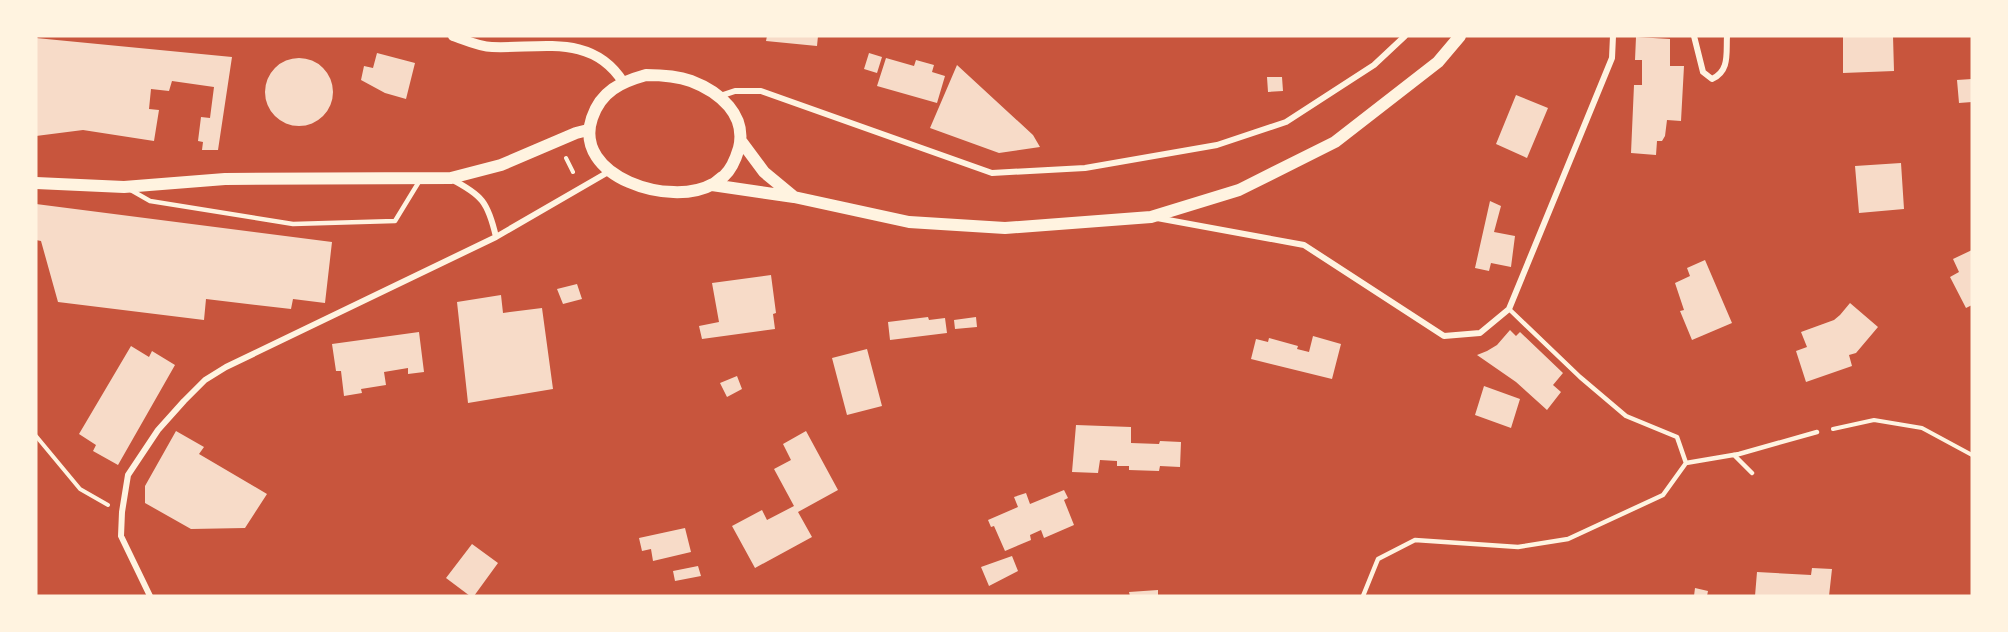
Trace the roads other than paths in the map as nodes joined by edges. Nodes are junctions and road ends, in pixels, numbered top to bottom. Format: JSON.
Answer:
{"nodes":[{"id":1,"x":453,"y":36,"type":"edge"},
{"id":2,"x":1405,"y":36,"type":"edge"},
{"id":3,"x":1460,"y":36,"type":"edge"},
{"id":4,"x":1612,"y":36,"type":"edge"},
{"id":5,"x":1694,"y":36,"type":"edge"},
{"id":6,"x":1727,"y":36,"type":"edge"},
{"id":7,"x":623,"y":81,"type":"junction"},
{"id":8,"x":719,"y":96,"type":"junction"},
{"id":9,"x":588,"y":130,"type":"junction"},
{"id":10,"x":741,"y":141,"type":"junction"},
{"id":11,"x":610,"y":171,"type":"junction"},
{"id":12,"x":451,"y":178,"type":"junction"},
{"id":13,"x":420,"y":179,"type":"junction"},
{"id":14,"x":36,"y":183,"type":"edge"},
{"id":15,"x":712,"y":185,"type":"junction"},
{"id":16,"x":124,"y":187,"type":"junction"},
{"id":17,"x":794,"y":197,"type":"junction"},
{"id":18,"x":1151,"y":217,"type":"junction"},
{"id":19,"x":496,"y":237,"type":"junction"},
{"id":20,"x":1509,"y":309,"type":"junction"},
{"id":21,"x":1817,"y":432,"type":"road end"},
{"id":22,"x":1734,"y":455,"type":"junction"},
{"id":23,"x":1686,"y":463,"type":"junction"},
{"id":24,"x":1752,"y":473,"type":"dead end"},
{"id":25,"x":150,"y":596,"type":"edge"},
{"id":26,"x":1363,"y":596,"type":"edge"}],
"edges":[{"from":1,"to":7,"type":"street"},
{"from":2,"to":8,"type":"street"},
{"from":3,"to":18,"type":"main road"},
{"from":4,"to":20,"type":"street"},
{"from":5,"to":6,"type":"street"},
{"from":7,"to":8,"type":"main road"},
{"from":7,"to":9,"type":"main road"},
{"from":8,"to":10,"type":"main road"},
{"from":9,"to":11,"type":"main road"},
{"from":9,"to":12,"type":"main road"},
{"from":10,"to":15,"type":"main road"},
{"from":10,"to":17,"type":"main road"},
{"from":11,"to":15,"type":"main road"},
{"from":11,"to":19,"type":"street"},
{"from":12,"to":13,"type":"main road"},
{"from":12,"to":19,"type":"street"},
{"from":13,"to":16,"type":"main road"},
{"from":13,"to":16,"type":"lane"},
{"from":14,"to":16,"type":"main road"},
{"from":15,"to":17,"type":"main road"},
{"from":17,"to":18,"type":"main road"},
{"from":18,"to":20,"type":"street"},
{"from":19,"to":25,"type":"street"},
{"from":20,"to":23,"type":"lane"},
{"from":21,"to":22,"type":"lane"},
{"from":22,"to":23,"type":"lane"},
{"from":22,"to":24,"type":"lane"},
{"from":23,"to":26,"type":"lane"}]}
